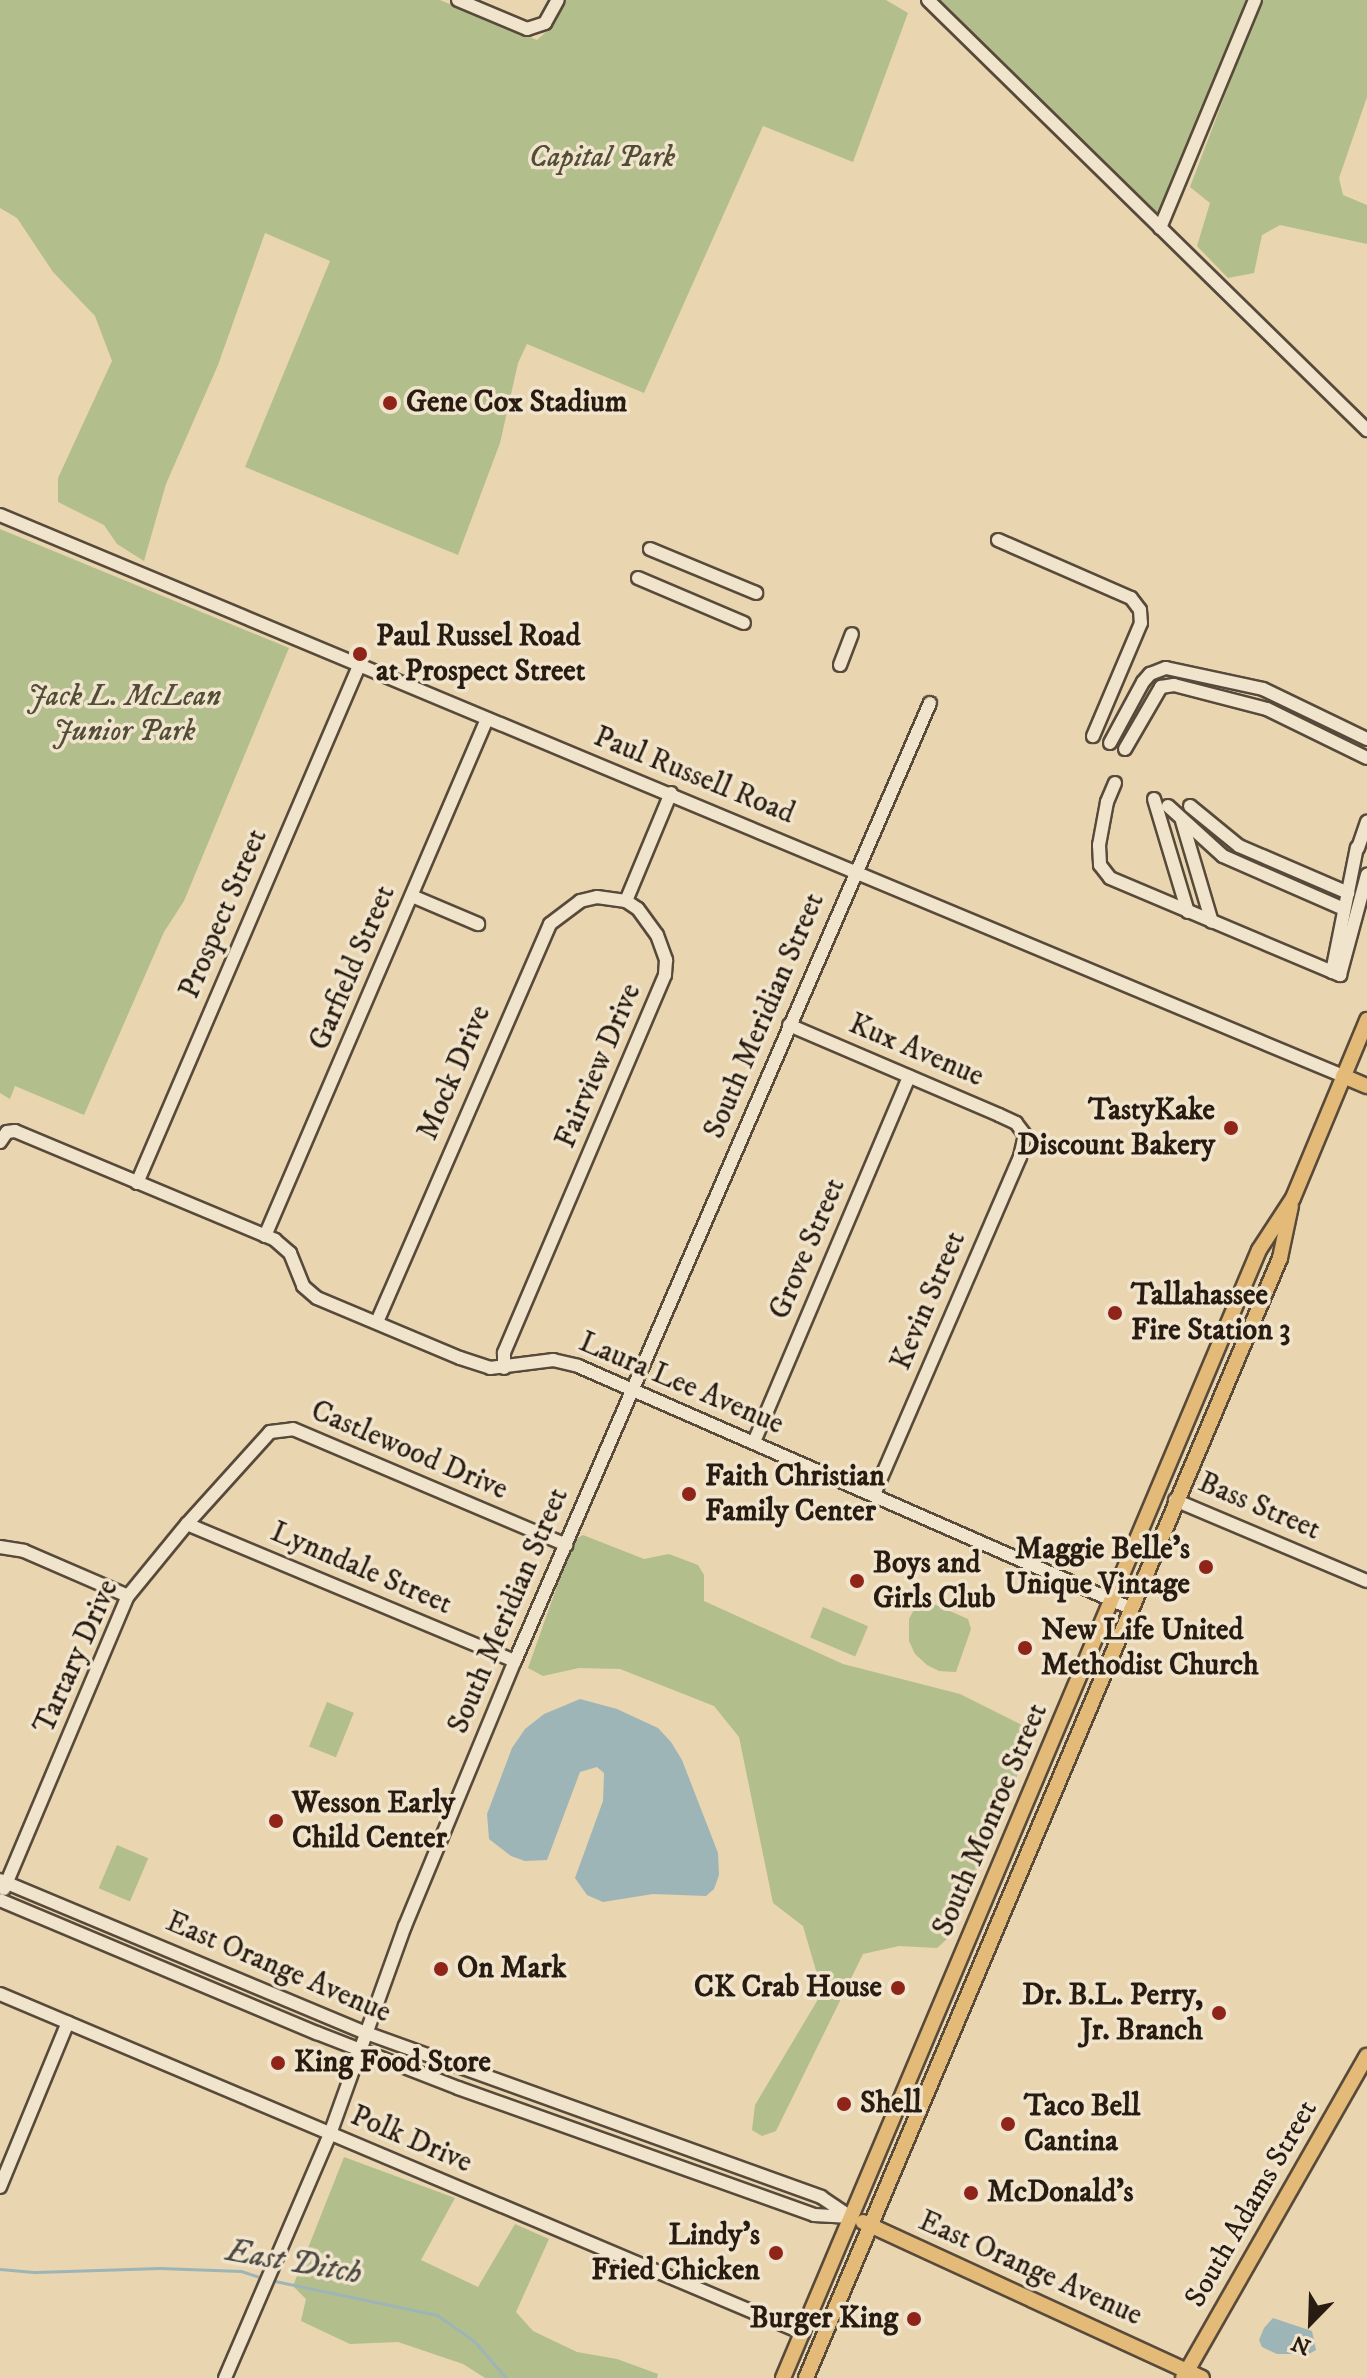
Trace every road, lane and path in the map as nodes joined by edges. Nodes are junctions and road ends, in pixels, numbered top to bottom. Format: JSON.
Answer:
{"nodes":[{"id":1,"x":458,"y":0,"type":"edge"},
{"id":2,"x":558,"y":0,"type":"edge"},
{"id":3,"x":928,"y":0,"type":"edge"},
{"id":4,"x":1255,"y":0,"type":"edge"},
{"id":5,"x":1160,"y":228,"type":"junction"},
{"id":6,"x":1367,"y":430,"type":"edge"},
{"id":7,"x":0,"y":515,"type":"edge"},
{"id":8,"x":998,"y":540,"type":"dead end"},
{"id":9,"x":650,"y":549,"type":"dead end"},
{"id":10,"x":638,"y":578,"type":"dead end"},
{"id":11,"x":756,"y":593,"type":"dead end"},
{"id":12,"x":744,"y":623,"type":"dead end"},
{"id":13,"x":852,"y":634,"type":"dead end"},
{"id":14,"x":840,"y":665,"type":"dead end"},
{"id":15,"x":359,"y":666,"type":"junction"},
{"id":16,"x":930,"y":703,"type":"dead end"},
{"id":17,"x":487,"y":719,"type":"junction"},
{"id":18,"x":1093,"y":736,"type":"dead end"},
{"id":19,"x":1367,"y":739,"type":"edge"},
{"id":20,"x":1110,"y":743,"type":"dead end"},
{"id":21,"x":1125,"y":749,"type":"dead end"},
{"id":22,"x":1367,"y":758,"type":"edge"},
{"id":23,"x":1115,"y":783,"type":"dead end"},
{"id":24,"x":671,"y":793,"type":"junction"},
{"id":25,"x":1154,"y":799,"type":"dead end"},
{"id":26,"x":1168,"y":806,"type":"dead end"},
{"id":27,"x":1190,"y":806,"type":"dead end"},
{"id":28,"x":1182,"y":819,"type":"junction"},
{"id":29,"x":1367,"y":822,"type":"edge"},
{"id":30,"x":856,"y":871,"type":"junction"},
{"id":31,"x":1367,"y":875,"type":"edge"},
{"id":32,"x":1348,"y":893,"type":"junction"},
{"id":33,"x":412,"y":896,"type":"junction"},
{"id":34,"x":626,"y":901,"type":"junction"},
{"id":35,"x":1344,"y":909,"type":"junction"},
{"id":36,"x":1188,"y":912,"type":"junction"},
{"id":37,"x":1212,"y":922,"type":"junction"},
{"id":38,"x":478,"y":924,"type":"dead end"},
{"id":39,"x":1332,"y":972,"type":"junction"},
{"id":40,"x":1367,"y":1020,"type":"edge"},
{"id":41,"x":789,"y":1025,"type":"junction"},
{"id":42,"x":909,"y":1076,"type":"junction"},
{"id":43,"x":1343,"y":1076,"type":"junction"},
{"id":44,"x":1367,"y":1086,"type":"edge"},
{"id":45,"x":1021,"y":1127,"type":"joint"},
{"id":46,"x":4,"y":1137,"type":"edge"},
{"id":47,"x":137,"y":1183,"type":"junction"},
{"id":48,"x":1293,"y":1198,"type":"junction"},
{"id":49,"x":265,"y":1236,"type":"junction"},
{"id":50,"x":1247,"y":1280,"type":"junction"},
{"id":51,"x":1259,"y":1306,"type":"junction"},
{"id":52,"x":377,"y":1322,"type":"junction"},
{"id":53,"x":504,"y":1368,"type":"junction"},
{"id":54,"x":632,"y":1388,"type":"junction"},
{"id":55,"x":1193,"y":1408,"type":"junction"},
{"id":56,"x":1211,"y":1416,"type":"junction"},
{"id":57,"x":276,"y":1430,"type":"joint"},
{"id":58,"x":754,"y":1442,"type":"junction"},
{"id":59,"x":874,"y":1495,"type":"junction"},
{"id":60,"x":1175,"y":1500,"type":"junction"},
{"id":61,"x":187,"y":1524,"type":"junction"},
{"id":62,"x":566,"y":1545,"type":"junction"},
{"id":63,"x":0,"y":1547,"type":"edge"},
{"id":64,"x":1367,"y":1581,"type":"edge"},
{"id":65,"x":128,"y":1596,"type":"junction"},
{"id":66,"x":1112,"y":1600,"type":"junction"},
{"id":67,"x":1130,"y":1608,"type":"junction"},
{"id":68,"x":515,"y":1661,"type":"junction"},
{"id":69,"x":3,"y":1881,"type":"edge"},
{"id":70,"x":0,"y":1900,"type":"edge"},
{"id":71,"x":0,"y":1994,"type":"edge"},
{"id":72,"x":68,"y":2022,"type":"junction"},
{"id":73,"x":366,"y":2033,"type":"junction"},
{"id":74,"x":360,"y":2050,"type":"junction"},
{"id":75,"x":1367,"y":2056,"type":"edge"},
{"id":76,"x":330,"y":2134,"type":"junction"},
{"id":77,"x":0,"y":2187,"type":"edge"},
{"id":78,"x":851,"y":2217,"type":"junction"},
{"id":79,"x":870,"y":2226,"type":"junction"},
{"id":80,"x":803,"y":2333,"type":"junction"},
{"id":81,"x":1184,"y":2374,"type":"edge"},
{"id":82,"x":225,"y":2378,"type":"edge"},
{"id":83,"x":783,"y":2378,"type":"edge"},
{"id":84,"x":806,"y":2378,"type":"edge"},
{"id":85,"x":1202,"y":2378,"type":"edge"}],
"edges":[{"from":1,"to":2,"type":"street"},
{"from":3,"to":5,"type":"street"},
{"from":4,"to":5,"type":"street"},
{"from":5,"to":6,"type":"street"},
{"from":7,"to":15,"type":"street","name":"Paul Russell Road"},
{"from":8,"to":18,"type":"street"},
{"from":9,"to":11,"type":"street"},
{"from":10,"to":12,"type":"street"},
{"from":13,"to":14,"type":"street"},
{"from":15,"to":17,"type":"street","name":"Paul Russell Road"},
{"from":15,"to":47,"type":"street","name":"Prospect Street"},
{"from":16,"to":30,"type":"street","name":"South Meridian Street"},
{"from":17,"to":24,"type":"street","name":"Paul Russell Road"},
{"from":17,"to":33,"type":"street","name":"Garfield Street"},
{"from":19,"to":20,"type":"street"},
{"from":21,"to":22,"type":"street"},
{"from":23,"to":36,"type":"street"},
{"from":24,"to":30,"type":"street","name":"Paul Russell Road"},
{"from":24,"to":34,"type":"street"},
{"from":25,"to":36,"type":"street"},
{"from":26,"to":28,"type":"street"},
{"from":27,"to":32,"type":"street"},
{"from":28,"to":35,"type":"street"},
{"from":28,"to":37,"type":"street"},
{"from":29,"to":32,"type":"street"},
{"from":30,"to":41,"type":"street","name":"South Meridian Street"},
{"from":30,"to":43,"type":"street","name":"Paul Russell Road"},
{"from":31,"to":39,"type":"street"},
{"from":32,"to":35,"type":"street"},
{"from":33,"to":38,"type":"street"},
{"from":33,"to":49,"type":"street","name":"Garfield Street"},
{"from":34,"to":52,"type":"street","name":"Mock Drive"},
{"from":34,"to":53,"type":"street","name":"Fairview Drive"},
{"from":35,"to":39,"type":"street"},
{"from":36,"to":37,"type":"street"},
{"from":37,"to":39,"type":"street"},
{"from":40,"to":43,"type":"main road","name":"South Monroe Street"},
{"from":41,"to":42,"type":"street","name":"Kux Avenue"},
{"from":41,"to":54,"type":"street","name":"South Meridian Street"},
{"from":42,"to":45,"type":"street","name":"Kux Avenue"},
{"from":42,"to":58,"type":"street","name":"Grove Street"},
{"from":43,"to":44,"type":"main road","name":"Paul Russell Road"},
{"from":43,"to":48,"type":"main road","name":"South Monroe Street"},
{"from":45,"to":59,"type":"street","name":"Kevin Street"},
{"from":46,"to":47,"type":"street","name":"Laura Lee Avenue"},
{"from":47,"to":49,"type":"street","name":"Laura Lee Avenue"},
{"from":48,"to":50,"type":"main road","name":"South Monroe Street"},
{"from":48,"to":51,"type":"main road","name":"South Monroe Street"},
{"from":49,"to":52,"type":"street","name":"Laura Lee Avenue"},
{"from":50,"to":51,"type":"main road"},
{"from":50,"to":55,"type":"main road","name":"South Monroe Street"},
{"from":51,"to":56,"type":"main road","name":"South Monroe Street"},
{"from":52,"to":53,"type":"street","name":"Laura Lee Avenue"},
{"from":53,"to":54,"type":"street","name":"Laura Lee Avenue"},
{"from":54,"to":58,"type":"street","name":"Laura Lee Avenue"},
{"from":54,"to":62,"type":"street","name":"South Meridian Street"},
{"from":55,"to":56,"type":"main road"},
{"from":55,"to":66,"type":"main road","name":"South Monroe Street"},
{"from":56,"to":60,"type":"main road","name":"South Monroe Street"},
{"from":57,"to":61,"type":"street","name":"Tartary Drive"},
{"from":57,"to":62,"type":"street","name":"Castlewood Drive"},
{"from":58,"to":59,"type":"street","name":"Laura Lee Avenue"},
{"from":59,"to":66,"type":"street","name":"Laura Lee Avenue"},
{"from":60,"to":64,"type":"street","name":"Bass Street"},
{"from":60,"to":67,"type":"main road","name":"South Monroe Street"},
{"from":61,"to":65,"type":"street","name":"Tartary Drive"},
{"from":61,"to":68,"type":"street","name":"Lynndale Street"},
{"from":62,"to":68,"type":"street","name":"South Meridian Street"},
{"from":63,"to":65,"type":"street"},
{"from":65,"to":69,"type":"street","name":"Tartary Drive"},
{"from":66,"to":67,"type":"street","name":"Laura Lee Avenue"},
{"from":66,"to":78,"type":"main road","name":"South Monroe Street"},
{"from":67,"to":79,"type":"main road","name":"South Monroe Street"},
{"from":68,"to":73,"type":"street","name":"South Meridian Street"},
{"from":69,"to":70,"type":"street","name":"Tartary Drive"},
{"from":69,"to":73,"type":"street","name":"East Orange Avenue"},
{"from":70,"to":74,"type":"street","name":"East Orange Avenue"},
{"from":71,"to":72,"type":"street","name":"Polk Drive"},
{"from":72,"to":76,"type":"street","name":"Polk Drive"},
{"from":72,"to":77,"type":"street"},
{"from":73,"to":74,"type":"street","name":"South Meridian Street"},
{"from":73,"to":78,"type":"street","name":"East Orange Avenue"},
{"from":74,"to":76,"type":"street","name":"South Meridian Street"},
{"from":74,"to":78,"type":"street","name":"East Orange Avenue"},
{"from":75,"to":81,"type":"main road","name":"South Adams Street"},
{"from":76,"to":80,"type":"street","name":"Polk Drive"},
{"from":76,"to":82,"type":"street","name":"South Meridian Street"},
{"from":78,"to":79,"type":"main road","name":"East Orange Avenue"},
{"from":78,"to":80,"type":"main road","name":"South Monroe Street"},
{"from":79,"to":81,"type":"main road","name":"East Orange Avenue"},
{"from":79,"to":84,"type":"main road","name":"South Monroe Street"},
{"from":80,"to":83,"type":"main road","name":"South Monroe Street"},
{"from":81,"to":85,"type":"main road","name":"East Orange Avenue"}]}
